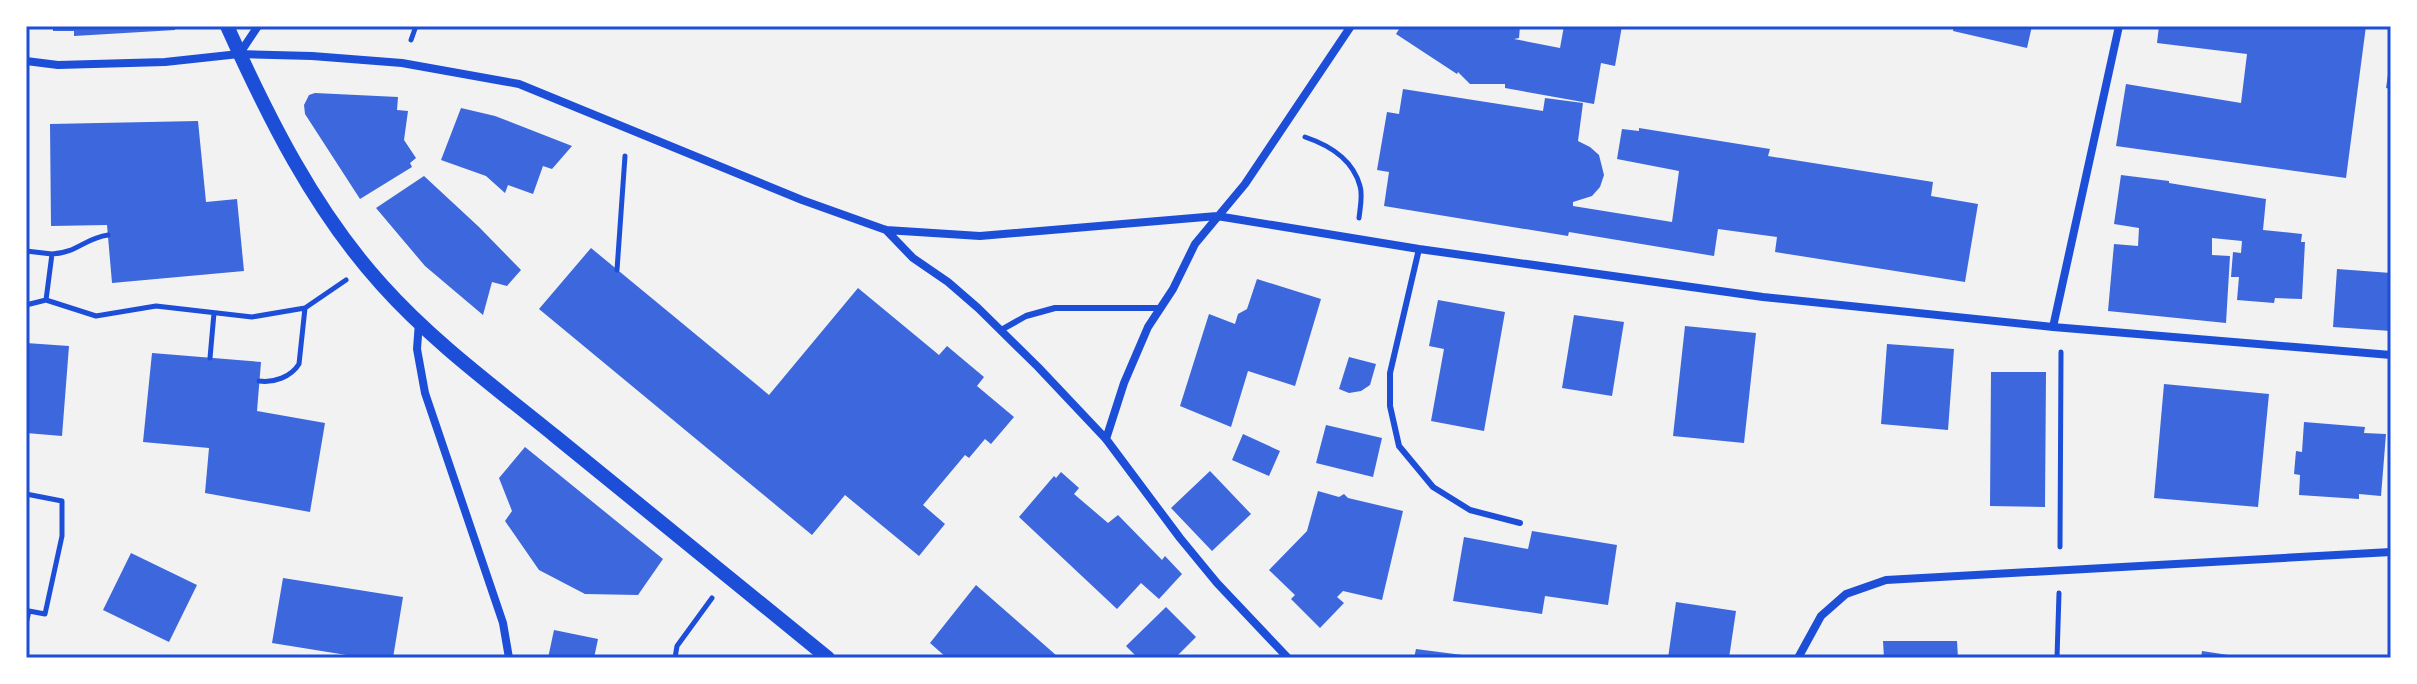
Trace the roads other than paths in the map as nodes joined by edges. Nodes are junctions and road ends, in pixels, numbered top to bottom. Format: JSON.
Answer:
{"nodes":[{"id":1,"x":227,"y":26,"type":"edge"},
{"id":2,"x":258,"y":26,"type":"edge"},
{"id":3,"x":1351,"y":26,"type":"edge"},
{"id":4,"x":2119,"y":26,"type":"edge"},
{"id":5,"x":239,"y":54,"type":"junction"},
{"id":6,"x":26,"y":61,"type":"edge"},
{"id":7,"x":1217,"y":216,"type":"junction"},
{"id":8,"x":886,"y":230,"type":"junction"},
{"id":9,"x":1419,"y":249,"type":"junction"},
{"id":10,"x":1161,"y":308,"type":"junction"},
{"id":11,"x":419,"y":322,"type":"junction"},
{"id":12,"x":2053,"y":327,"type":"junction"},
{"id":13,"x":1001,"y":330,"type":"junction"},
{"id":14,"x":2391,"y":355,"type":"edge"},
{"id":15,"x":1106,"y":439,"type":"junction"},
{"id":16,"x":1520,"y":523,"type":"dead end"},
{"id":17,"x":2391,"y":552,"type":"edge"},
{"id":18,"x":509,"y":658,"type":"edge"},
{"id":19,"x":828,"y":658,"type":"edge"},
{"id":20,"x":1288,"y":658,"type":"edge"},
{"id":21,"x":1798,"y":658,"type":"edge"}],
"edges":[{"from":1,"to":5,"type":"street"},
{"from":2,"to":5,"type":"street"},
{"from":3,"to":7,"type":"street"},
{"from":4,"to":12,"type":"street"},
{"from":5,"to":6,"type":"street"},
{"from":5,"to":8,"type":"street"},
{"from":5,"to":11,"type":"street"},
{"from":7,"to":8,"type":"street"},
{"from":7,"to":9,"type":"street"},
{"from":7,"to":10,"type":"street"},
{"from":8,"to":13,"type":"street"},
{"from":9,"to":12,"type":"street"},
{"from":9,"to":16,"type":"lane"},
{"from":10,"to":13,"type":"lane"},
{"from":10,"to":15,"type":"street"},
{"from":11,"to":18,"type":"street"},
{"from":11,"to":19,"type":"street"},
{"from":12,"to":14,"type":"street"},
{"from":13,"to":15,"type":"street"},
{"from":15,"to":20,"type":"street"},
{"from":17,"to":21,"type":"street"}]}
